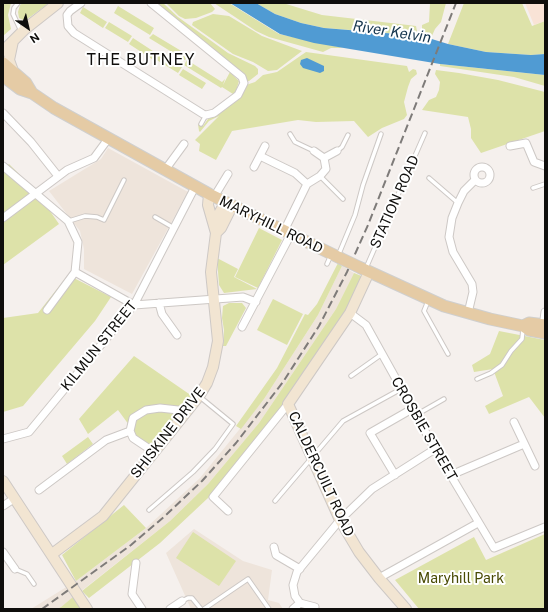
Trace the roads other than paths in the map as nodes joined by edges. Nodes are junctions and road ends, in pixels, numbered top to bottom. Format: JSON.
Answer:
{"nodes":[{"id":1,"x":18,"y":3,"type":"edge"},
{"id":2,"x":58,"y":3,"type":"edge"},
{"id":3,"x":81,"y":3,"type":"edge"},
{"id":4,"x":151,"y":3,"type":"edge"},
{"id":5,"x":14,"y":5,"type":"edge"},
{"id":6,"x":22,"y":32,"type":"junction"},
{"id":7,"x":8,"y":42,"type":"edge"},
{"id":8,"x":3,"y":51,"type":"edge"},
{"id":9,"x":3,"y":63,"type":"edge"},
{"id":10,"x":8,"y":74,"type":"edge"},
{"id":11,"x":3,"y":113,"type":"edge"},
{"id":12,"x":205,"y":114,"type":"junction"},
{"id":13,"x":201,"y":124,"type":"dead end"},
{"id":14,"x":290,"y":134,"type":"dead end"},
{"id":15,"x":381,"y":134,"type":"dead end"},
{"id":16,"x":424,"y":134,"type":"dead end"},
{"id":17,"x":348,"y":135,"type":"dead end"},
{"id":18,"x":108,"y":139,"type":"junction"},
{"id":19,"x":184,"y":144,"type":"dead end"},
{"id":20,"x":265,"y":146,"type":"dead end"},
{"id":21,"x":510,"y":146,"type":"dead end"},
{"id":22,"x":314,"y":151,"type":"joint"},
{"id":23,"x":337,"y":151,"type":"joint"},
{"id":24,"x":260,"y":156,"type":"junction"},
{"id":25,"x":324,"y":158,"type":"junction"},
{"id":26,"x":3,"y":166,"type":"edge"},
{"id":27,"x":545,"y":166,"type":"edge"},
{"id":28,"x":254,"y":167,"type":"dead end"},
{"id":29,"x":165,"y":170,"type":"junction"},
{"id":30,"x":228,"y":174,"type":"dead end"},
{"id":31,"x":58,"y":176,"type":"junction"},
{"id":32,"x":320,"y":176,"type":"junction"},
{"id":33,"x":429,"y":178,"type":"dead end"},
{"id":34,"x":124,"y":180,"type":"dead end"},
{"id":35,"x":475,"y":180,"type":"dead end"},
{"id":36,"x":307,"y":184,"type":"junction"},
{"id":37,"x":545,"y":184,"type":"edge"},
{"id":38,"x":195,"y":187,"type":"junction"},
{"id":39,"x":533,"y":188,"type":"dead end"},
{"id":40,"x":35,"y":193,"type":"junction"},
{"id":41,"x":211,"y":196,"type":"junction"},
{"id":42,"x":343,"y":199,"type":"dead end"},
{"id":43,"x":458,"y":203,"type":"junction"},
{"id":44,"x":229,"y":205,"type":"junction"},
{"id":45,"x":155,"y":217,"type":"dead end"},
{"id":46,"x":3,"y":218,"type":"edge"},
{"id":47,"x":68,"y":221,"type":"junction"},
{"id":48,"x":174,"y":228,"type":"junction"},
{"id":49,"x":215,"y":228,"type":"junction"},
{"id":50,"x":288,"y":233,"type":"junction"},
{"id":51,"x":334,"y":258,"type":"junction"},
{"id":52,"x":365,"y":270,"type":"junction"},
{"id":53,"x":75,"y":272,"type":"junction"},
{"id":54,"x":214,"y":299,"type":"junction"},
{"id":55,"x":428,"y":300,"type":"junction"},
{"id":56,"x":256,"y":302,"type":"junction"},
{"id":57,"x":159,"y":303,"type":"junction"},
{"id":58,"x":134,"y":305,"type":"junction"},
{"id":59,"x":47,"y":310,"type":"dead end"},
{"id":60,"x":545,"y":312,"type":"edge"},
{"id":61,"x":350,"y":313,"type":"junction"},
{"id":62,"x":468,"y":313,"type":"junction"},
{"id":63,"x":523,"y":326,"type":"junction"},
{"id":64,"x":242,"y":327,"type":"dead end"},
{"id":65,"x":544,"y":329,"type":"edge"},
{"id":66,"x":177,"y":335,"type":"dead end"},
{"id":67,"x":382,"y":354,"type":"junction"},
{"id":68,"x":448,"y":354,"type":"dead end"},
{"id":69,"x":351,"y":376,"type":"dead end"},
{"id":70,"x":477,"y":379,"type":"dead end"},
{"id":71,"x":401,"y":389,"type":"junction"},
{"id":72,"x":199,"y":396,"type":"junction"},
{"id":73,"x":444,"y":399,"type":"dead end"},
{"id":74,"x":288,"y":404,"type":"junction"},
{"id":75,"x":187,"y":411,"type":"junction"},
{"id":76,"x":414,"y":412,"type":"junction"},
{"id":77,"x":514,"y":422,"type":"dead end"},
{"id":78,"x":130,"y":431,"type":"junction"},
{"id":79,"x":3,"y":438,"type":"edge"},
{"id":80,"x":524,"y":444,"type":"junction"},
{"id":81,"x":435,"y":449,"type":"junction"},
{"id":82,"x":154,"y":452,"type":"junction"},
{"id":83,"x":312,"y":457,"type":"junction"},
{"id":84,"x":535,"y":466,"type":"dead end"},
{"id":85,"x":395,"y":475,"type":"junction"},
{"id":86,"x":451,"y":475,"type":"junction"},
{"id":87,"x":3,"y":481,"type":"edge"},
{"id":88,"x":39,"y":490,"type":"dead end"},
{"id":89,"x":15,"y":498,"type":"junction"},
{"id":90,"x":275,"y":501,"type":"dead end"},
{"id":91,"x":3,"y":506,"type":"edge"},
{"id":92,"x":149,"y":510,"type":"dead end"},
{"id":93,"x":228,"y":511,"type":"dead end"},
{"id":94,"x":340,"y":520,"type":"junction"},
{"id":95,"x":478,"y":523,"type":"junction"},
{"id":96,"x":545,"y":527,"type":"edge"},
{"id":97,"x":274,"y":547,"type":"dead end"},
{"id":98,"x":3,"y":552,"type":"edge"},
{"id":99,"x":52,"y":554,"type":"junction"},
{"id":100,"x":136,"y":563,"type":"dead end"},
{"id":101,"x":15,"y":569,"type":"joint"},
{"id":102,"x":300,"y":569,"type":"junction"},
{"id":103,"x":378,"y":578,"type":"junction"},
{"id":104,"x":34,"y":584,"type":"dead end"},
{"id":105,"x":182,"y":601,"type":"joint"},
{"id":106,"x":300,"y":603,"type":"junction"},
{"id":107,"x":315,"y":607,"type":"dead end"},
{"id":108,"x":87,"y":609,"type":"edge"},
{"id":109,"x":142,"y":609,"type":"edge"},
{"id":110,"x":170,"y":609,"type":"edge"},
{"id":111,"x":201,"y":609,"type":"edge"},
{"id":112,"x":204,"y":609,"type":"edge"},
{"id":113,"x":269,"y":609,"type":"edge"},
{"id":114,"x":293,"y":609,"type":"edge"},
{"id":115,"x":406,"y":609,"type":"edge"}],
"edges":[{"from":1,"to":5,"type":"lane"},
{"from":2,"to":6,"type":"street"},
{"from":3,"to":12,"type":"street"},
{"from":4,"to":12,"type":"street"},
{"from":5,"to":6,"type":"lane"},
{"from":6,"to":7,"type":"street"},
{"from":7,"to":8,"type":"street"},
{"from":7,"to":10,"type":"street"},
{"from":9,"to":10,"type":"main road","name":"MARYHILL ROAD"},
{"from":10,"to":18,"type":"main road","name":"MARYHILL ROAD"},
{"from":11,"to":31,"type":"street"},
{"from":12,"to":13,"type":"lane"},
{"from":14,"to":22,"type":"lane"},
{"from":15,"to":51,"type":"lane"},
{"from":16,"to":52,"type":"lane","name":"STATION ROAD"},
{"from":17,"to":23,"type":"lane"},
{"from":18,"to":29,"type":"main road","name":"MARYHILL ROAD"},
{"from":18,"to":31,"type":"street"},
{"from":19,"to":29,"type":"street"},
{"from":20,"to":24,"type":"street"},
{"from":21,"to":27,"type":"street"},
{"from":22,"to":25,"type":"street"},
{"from":23,"to":25,"type":"street"},
{"from":24,"to":28,"type":"street"},
{"from":24,"to":36,"type":"street"},
{"from":25,"to":32,"type":"street"},
{"from":26,"to":40,"type":"street"},
{"from":29,"to":38,"type":"main road","name":"MARYHILL ROAD"},
{"from":30,"to":41,"type":"street"},
{"from":31,"to":40,"type":"street"},
{"from":32,"to":36,"type":"street"},
{"from":32,"to":42,"type":"lane"},
{"from":33,"to":43,"type":"lane"},
{"from":34,"to":47,"type":"lane"},
{"from":35,"to":43,"type":"street"},
{"from":36,"to":50,"type":"street"},
{"from":37,"to":39,"type":"lane"},
{"from":38,"to":41,"type":"main road","name":"MARYHILL ROAD"},
{"from":38,"to":48,"type":"street","name":"KILMUN STREET"},
{"from":40,"to":46,"type":"street"},
{"from":40,"to":47,"type":"street"},
{"from":41,"to":44,"type":"main road","name":"MARYHILL ROAD"},
{"from":41,"to":49,"type":"street","name":"SHISKINE DRIVE"},
{"from":43,"to":62,"type":"street"},
{"from":44,"to":49,"type":"street","name":"SHISKINE DRIVE"},
{"from":44,"to":50,"type":"main road","name":"MARYHILL ROAD"},
{"from":45,"to":48,"type":"lane"},
{"from":47,"to":53,"type":"street"},
{"from":48,"to":58,"type":"street","name":"KILMUN STREET"},
{"from":49,"to":54,"type":"street","name":"SHISKINE DRIVE"},
{"from":50,"to":51,"type":"main road","name":"MARYHILL ROAD"},
{"from":50,"to":56,"type":"street"},
{"from":51,"to":52,"type":"main road","name":"MARYHILL ROAD","bridge":true},
{"from":52,"to":55,"type":"main road","name":"MARYHILL ROAD"},
{"from":52,"to":61,"type":"street","name":"CALDERCUILT ROAD"},
{"from":53,"to":58,"type":"street"},
{"from":53,"to":59,"type":"street"},
{"from":54,"to":56,"type":"street"},
{"from":54,"to":57,"type":"street"},
{"from":54,"to":72,"type":"street","name":"SHISKINE DRIVE"},
{"from":55,"to":62,"type":"main road","name":"MARYHILL ROAD"},
{"from":55,"to":68,"type":"lane"},
{"from":56,"to":64,"type":"street"},
{"from":57,"to":58,"type":"street"},
{"from":57,"to":66,"type":"street"},
{"from":58,"to":79,"type":"street","name":"KILMUN STREET"},
{"from":60,"to":65,"type":"street"},
{"from":61,"to":67,"type":"street","name":"CROSBIE STREET"},
{"from":61,"to":74,"type":"street","name":"CALDERCUILT ROAD"},
{"from":62,"to":63,"type":"main road","name":"MARYHILL ROAD"},
{"from":63,"to":65,"type":"main road","name":"MARYHILL ROAD"},
{"from":63,"to":70,"type":"lane"},
{"from":67,"to":69,"type":"lane"},
{"from":67,"to":71,"type":"street","name":"CROSBIE STREET"},
{"from":71,"to":76,"type":"street","name":"CROSBIE STREET"},
{"from":71,"to":83,"type":"lane"},
{"from":72,"to":75,"type":"street","name":"SHISKINE DRIVE"},
{"from":72,"to":92,"type":"lane"},
{"from":73,"to":76,"type":"lane"},
{"from":74,"to":83,"type":"street","name":"CALDERCUILT ROAD"},
{"from":74,"to":93,"type":"street"},
{"from":75,"to":78,"type":"street"},
{"from":75,"to":82,"type":"street","name":"SHISKINE DRIVE"},
{"from":76,"to":81,"type":"street","name":"CROSBIE STREET"},
{"from":76,"to":85,"type":"street"},
{"from":77,"to":80,"type":"street"},
{"from":78,"to":82,"type":"street"},
{"from":78,"to":88,"type":"street"},
{"from":80,"to":84,"type":"street"},
{"from":80,"to":86,"type":"street"},
{"from":81,"to":85,"type":"street"},
{"from":81,"to":86,"type":"street","name":"CROSBIE STREET"},
{"from":82,"to":99,"type":"street","name":"SHISKINE DRIVE"},
{"from":83,"to":90,"type":"lane"},
{"from":83,"to":94,"type":"street","name":"CALDERCUILT ROAD"},
{"from":85,"to":94,"type":"street"},
{"from":86,"to":95,"type":"street","name":"CROSBIE STREET"},
{"from":87,"to":89,"type":"street"},
{"from":89,"to":91,"type":"street"},
{"from":89,"to":99,"type":"street"},
{"from":94,"to":102,"type":"street"},
{"from":94,"to":103,"type":"street","name":"CALDERCUILT ROAD"},
{"from":95,"to":96,"type":"street","name":"CROSBIE STREET"},
{"from":95,"to":103,"type":"street"},
{"from":97,"to":102,"type":"street"},
{"from":98,"to":101,"type":"street"},
{"from":99,"to":108,"type":"street"},
{"from":100,"to":109,"type":"street"},
{"from":101,"to":104,"type":"lane"},
{"from":102,"to":106,"type":"street"},
{"from":103,"to":115,"type":"street","name":"CALDERCUILT ROAD"},
{"from":105,"to":110,"type":"street"},
{"from":105,"to":111,"type":"lane"},
{"from":106,"to":107,"type":"street"},
{"from":106,"to":114,"type":"street"},
{"from":112,"to":113,"type":"lane"}]}
